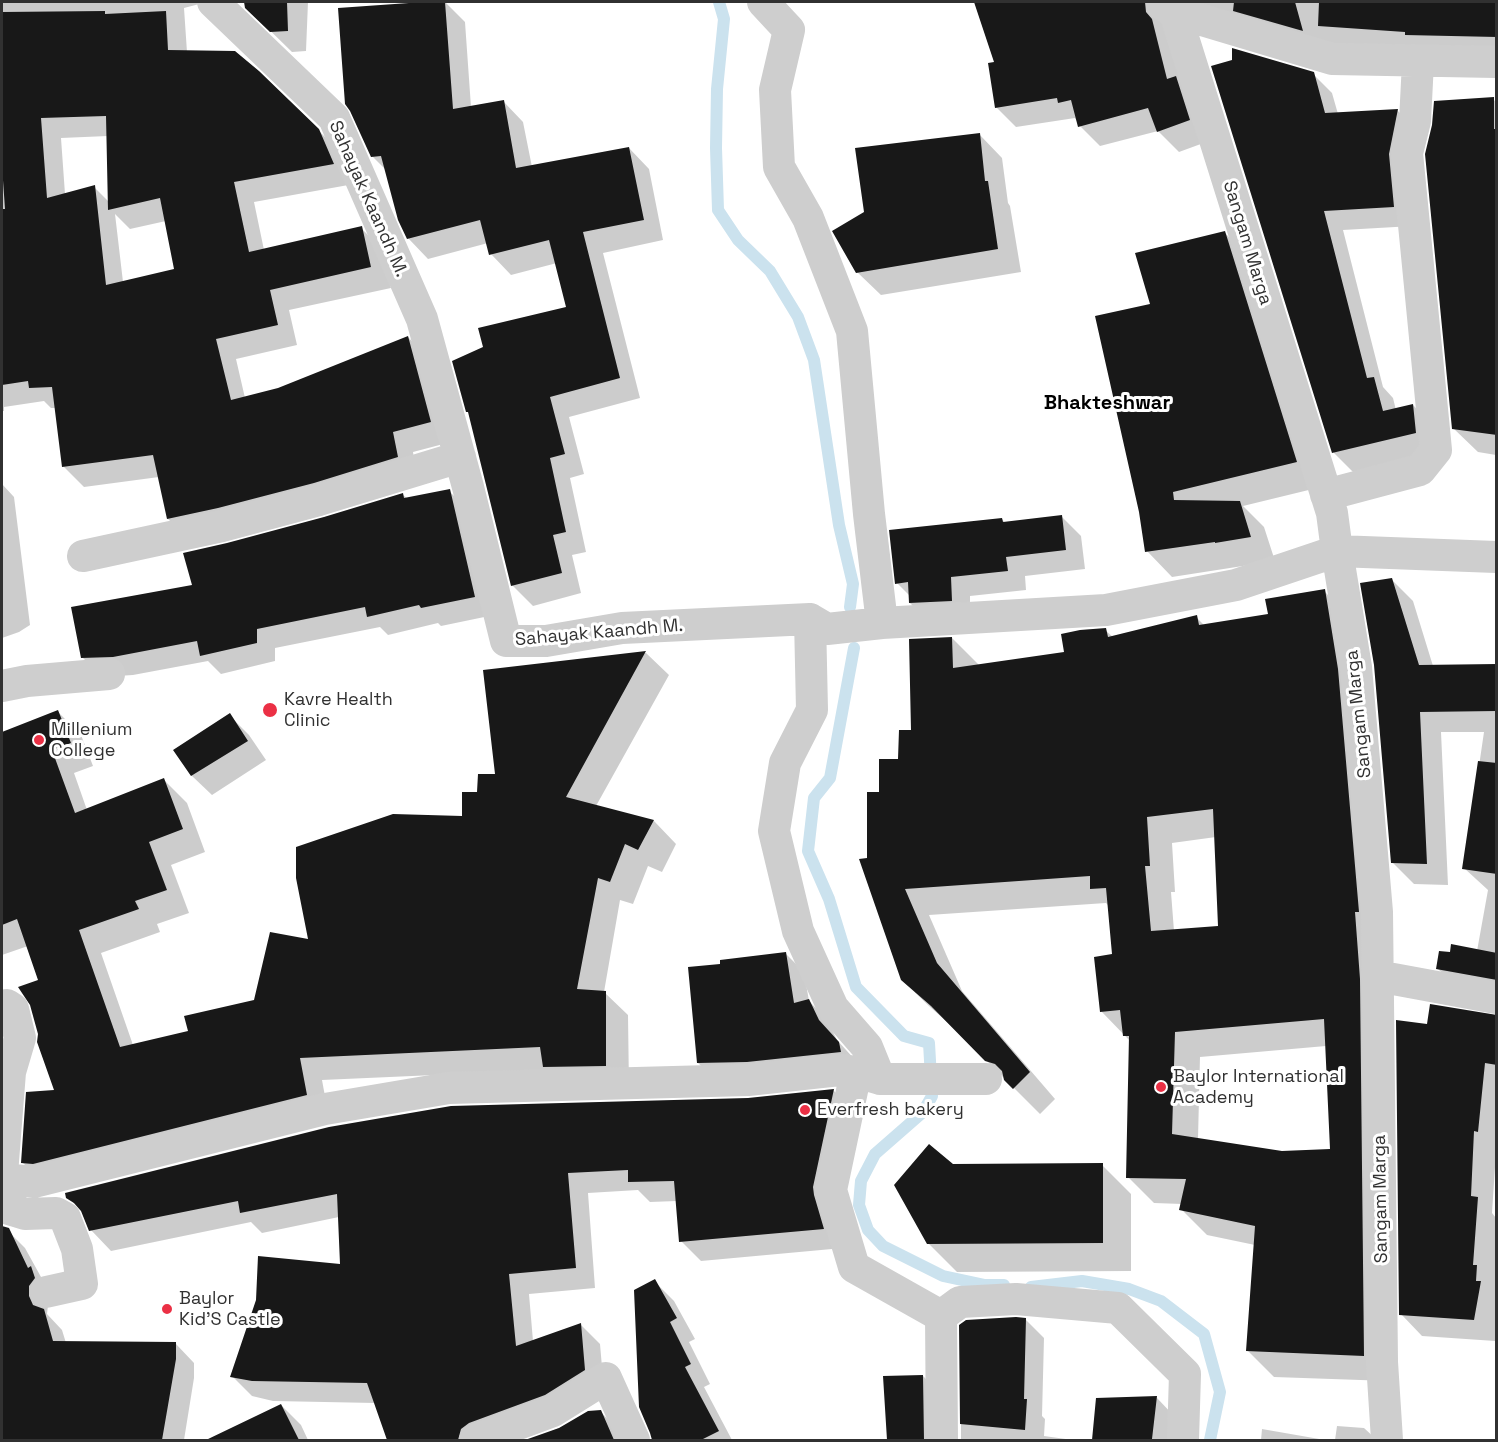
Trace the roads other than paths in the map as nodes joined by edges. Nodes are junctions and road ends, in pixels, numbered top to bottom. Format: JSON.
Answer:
{"nodes":[{"id":1,"x":213,"y":2,"type":"edge"},
{"id":2,"x":764,"y":2,"type":"edge"},
{"id":3,"x":1167,"y":7,"type":"edge"},
{"id":4,"x":1419,"y":62,"type":"junction"},
{"id":5,"x":1497,"y":62,"type":"edge"},
{"id":6,"x":460,"y":457,"type":"junction"},
{"id":7,"x":1326,"y":495,"type":"junction"},
{"id":8,"x":1336,"y":551,"type":"junction"},
{"id":9,"x":83,"y":556,"type":"dead end"},
{"id":10,"x":1497,"y":557,"type":"edge"},
{"id":11,"x":810,"y":619,"type":"junction"},
{"id":12,"x":882,"y":623,"type":"junction"},
{"id":13,"x":109,"y":674,"type":"dead end"},
{"id":14,"x":2,"y":686,"type":"edge"},
{"id":15,"x":1377,"y":976,"type":"junction"},
{"id":16,"x":1497,"y":998,"type":"edge"},
{"id":17,"x":7,"y":1005,"type":"dead end"},
{"id":18,"x":868,"y":1075,"type":"junction"},
{"id":19,"x":986,"y":1079,"type":"dead end"},
{"id":20,"x":2,"y":1174,"type":"edge"},
{"id":21,"x":2,"y":1179,"type":"edge"},
{"id":22,"x":2,"y":1207,"type":"edge"},
{"id":23,"x":46,"y":1292,"type":"dead end"},
{"id":24,"x":941,"y":1316,"type":"junction"},
{"id":25,"x":474,"y":1440,"type":"edge"},
{"id":26,"x":634,"y":1440,"type":"edge"},
{"id":27,"x":942,"y":1440,"type":"edge"},
{"id":28,"x":1183,"y":1440,"type":"edge"},
{"id":29,"x":1387,"y":1440,"type":"edge"}],
"edges":[{"from":1,"to":6,"type":"street","name":"Sahayak Kaandh M."},
{"from":2,"to":12,"type":"street"},
{"from":3,"to":4,"type":"street"},
{"from":3,"to":7,"type":"street","name":"Sangam Marga"},
{"from":4,"to":5,"type":"street"},
{"from":4,"to":7,"type":"street"},
{"from":6,"to":9,"type":"street"},
{"from":6,"to":11,"type":"street","name":"Sahayak Kaandh M."},
{"from":7,"to":8,"type":"street","name":"Sangam Marga"},
{"from":8,"to":10,"type":"street"},
{"from":8,"to":12,"type":"street"},
{"from":8,"to":15,"type":"street","name":"Sangam Marga"},
{"from":11,"to":12,"type":"street"},
{"from":11,"to":18,"type":"street"},
{"from":13,"to":14,"type":"street"},
{"from":15,"to":16,"type":"street"},
{"from":15,"to":29,"type":"street","name":"Sangam Marga"},
{"from":17,"to":20,"type":"street"},
{"from":18,"to":19,"type":"street"},
{"from":18,"to":21,"type":"street"},
{"from":18,"to":24,"type":"street"},
{"from":22,"to":23,"type":"street"},
{"from":24,"to":27,"type":"street"},
{"from":24,"to":28,"type":"street"},
{"from":25,"to":26,"type":"street"}]}
